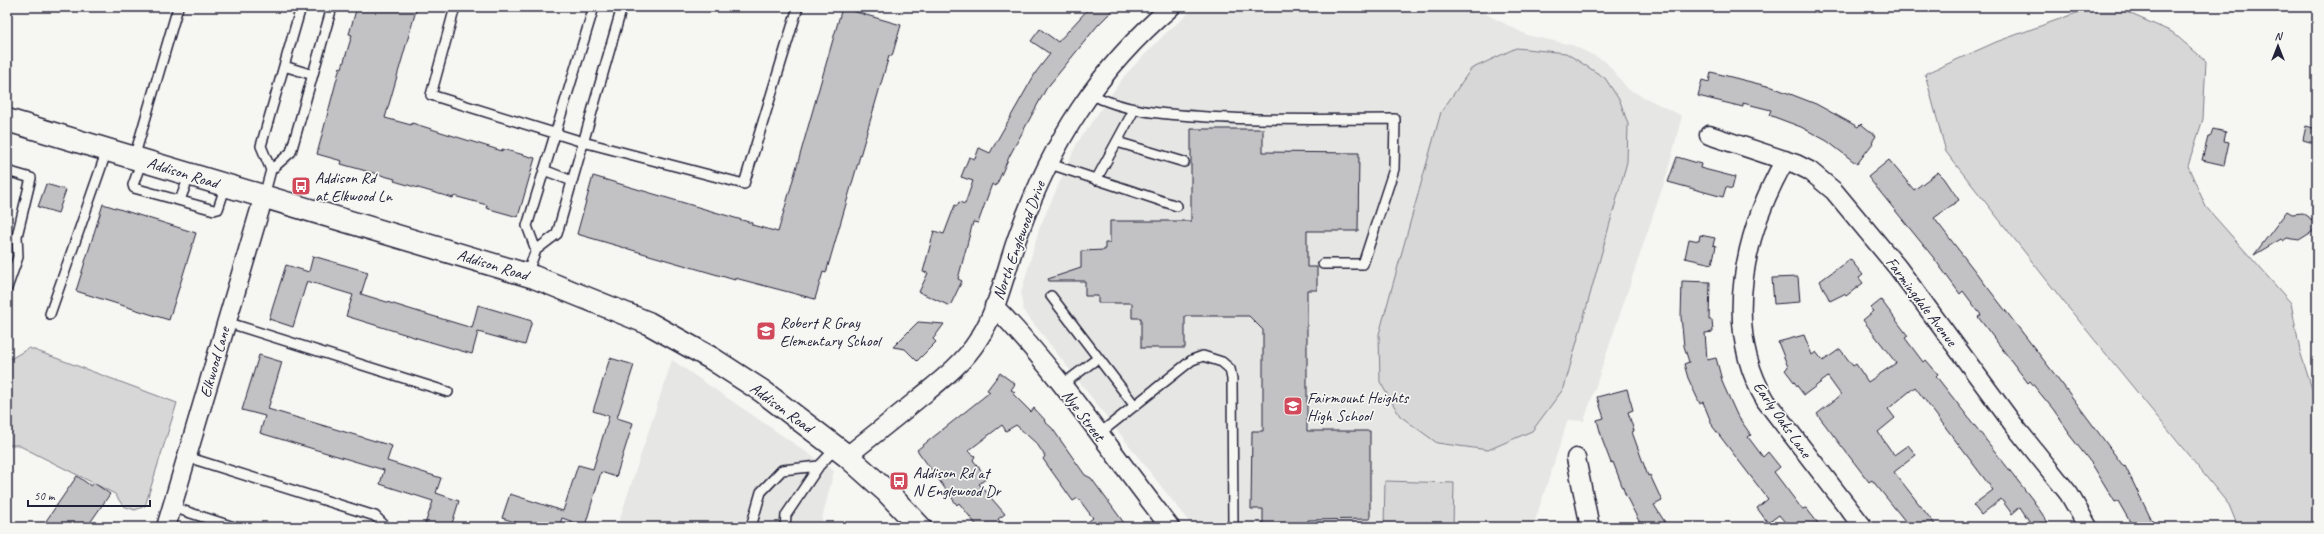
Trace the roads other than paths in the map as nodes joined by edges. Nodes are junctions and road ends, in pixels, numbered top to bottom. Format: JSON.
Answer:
{"nodes":[{"id":1,"x":178,"y":7,"type":"edge"},
{"id":2,"x":301,"y":7,"type":"edge"},
{"id":3,"x":332,"y":7,"type":"edge"},
{"id":4,"x":455,"y":7,"type":"edge"},
{"id":5,"x":594,"y":7,"type":"edge"},
{"id":6,"x":622,"y":7,"type":"edge"},
{"id":7,"x":798,"y":7,"type":"edge"},
{"id":8,"x":1171,"y":7,"type":"edge"},
{"id":9,"x":284,"y":66,"type":"junction"},
{"id":10,"x":313,"y":75,"type":"junction"},
{"id":11,"x":1090,"y":94,"type":"junction"},
{"id":12,"x":1134,"y":110,"type":"junction"},
{"id":13,"x":7,"y":120,"type":"edge"},
{"id":14,"x":555,"y":133,"type":"junction"},
{"id":15,"x":1709,"y":135,"type":"dead end"},
{"id":16,"x":583,"y":142,"type":"junction"},
{"id":17,"x":1117,"y":142,"type":"junction"},
{"id":18,"x":107,"y":150,"type":"junction"},
{"id":19,"x":138,"y":159,"type":"junction"},
{"id":20,"x":1785,"y":160,"type":"junction"},
{"id":21,"x":1184,"y":162,"type":"dead end"},
{"id":22,"x":1047,"y":163,"type":"junction"},
{"id":23,"x":271,"y":170,"type":"junction"},
{"id":24,"x":544,"y":170,"type":"junction"},
{"id":25,"x":7,"y":171,"type":"edge"},
{"id":26,"x":190,"y":174,"type":"junction"},
{"id":27,"x":1096,"y":180,"type":"junction"},
{"id":28,"x":572,"y":181,"type":"junction"},
{"id":29,"x":226,"y":185,"type":"junction"},
{"id":30,"x":264,"y":196,"type":"junction"},
{"id":31,"x":180,"y":200,"type":"junction"},
{"id":32,"x":1177,"y":206,"type":"dead end"},
{"id":33,"x":536,"y":250,"type":"junction"},
{"id":34,"x":1323,"y":264,"type":"dead end"},
{"id":35,"x":527,"y":274,"type":"junction"},
{"id":36,"x":7,"y":288,"type":"edge"},
{"id":37,"x":1051,"y":296,"type":"dead end"},
{"id":38,"x":994,"y":306,"type":"junction"},
{"id":39,"x":50,"y":314,"type":"dead end"},
{"id":40,"x":226,"y":322,"type":"junction"},
{"id":41,"x":1098,"y":358,"type":"junction"},
{"id":42,"x":1062,"y":386,"type":"junction"},
{"id":43,"x":448,"y":392,"type":"dead end"},
{"id":44,"x":1135,"y":406,"type":"junction"},
{"id":45,"x":1099,"y":434,"type":"junction"},
{"id":46,"x":842,"y":452,"type":"junction"},
{"id":47,"x":187,"y":457,"type":"junction"},
{"id":48,"x":1576,"y":458,"type":"dead end"},
{"id":49,"x":819,"y":466,"type":"junction"},
{"id":50,"x":172,"y":507,"type":"junction"},
{"id":51,"x":1589,"y":519,"type":"edge"},
{"id":52,"x":166,"y":527,"type":"edge"},
{"id":53,"x":234,"y":527,"type":"edge"},
{"id":54,"x":386,"y":527,"type":"edge"},
{"id":55,"x":751,"y":527,"type":"edge"},
{"id":56,"x":785,"y":527,"type":"edge"},
{"id":57,"x":920,"y":527,"type":"edge"},
{"id":58,"x":1170,"y":527,"type":"edge"},
{"id":59,"x":1233,"y":527,"type":"edge"},
{"id":60,"x":1598,"y":527,"type":"edge"},
{"id":61,"x":1863,"y":527,"type":"edge"},
{"id":62,"x":2088,"y":527,"type":"edge"}],
"edges":[{"from":1,"to":19,"type":"lane"},
{"from":2,"to":9,"type":"lane"},
{"from":3,"to":10,"type":"lane"},
{"from":4,"to":14,"type":"lane"},
{"from":5,"to":14,"type":"lane"},
{"from":6,"to":16,"type":"lane"},
{"from":7,"to":16,"type":"lane"},
{"from":8,"to":11,"type":"street","name":"North Englewood Drive"},
{"from":9,"to":10,"type":"lane"},
{"from":9,"to":23,"type":"lane"},
{"from":10,"to":23,"type":"lane"},
{"from":11,"to":12,"type":"lane"},
{"from":11,"to":22,"type":"street","name":"North Englewood Drive"},
{"from":12,"to":17,"type":"lane"},
{"from":12,"to":34,"type":"lane"},
{"from":13,"to":18,"type":"street","name":"Addison Road"},
{"from":14,"to":16,"type":"lane"},
{"from":14,"to":24,"type":"lane"},
{"from":15,"to":20,"type":"street","name":"Farmingdale Avenue"},
{"from":16,"to":28,"type":"lane"},
{"from":17,"to":21,"type":"lane"},
{"from":17,"to":27,"type":"lane"},
{"from":18,"to":19,"type":"street","name":"Addison Road"},
{"from":18,"to":39,"type":"lane"},
{"from":19,"to":26,"type":"street","name":"Addison Road"},
{"from":19,"to":31,"type":"lane"},
{"from":20,"to":61,"type":"street","name":"Early Oaks Lane"},
{"from":20,"to":62,"type":"street","name":"Farmingdale Avenue"},
{"from":22,"to":27,"type":"lane"},
{"from":22,"to":38,"type":"street","name":"North Englewood Drive"},
{"from":23,"to":30,"type":"lane"},
{"from":24,"to":28,"type":"lane"},
{"from":24,"to":33,"type":"lane"},
{"from":25,"to":36,"type":"lane"},
{"from":26,"to":29,"type":"street","name":"Addison Road"},
{"from":26,"to":31,"type":"lane"},
{"from":27,"to":32,"type":"lane"},
{"from":28,"to":33,"type":"lane"},
{"from":29,"to":30,"type":"street","name":"Addison Road"},
{"from":29,"to":31,"type":"lane"},
{"from":30,"to":35,"type":"street","name":"Addison Road"},
{"from":30,"to":40,"type":"street","name":"Elkwood Lane"},
{"from":33,"to":35,"type":"lane"},
{"from":35,"to":46,"type":"street","name":"Addison Road"},
{"from":37,"to":41,"type":"lane"},
{"from":38,"to":42,"type":"street","name":"Nye Street"},
{"from":38,"to":46,"type":"street","name":"North Englewood Drive"},
{"from":40,"to":43,"type":"lane"},
{"from":40,"to":47,"type":"street","name":"Elkwood Lane"},
{"from":41,"to":42,"type":"lane"},
{"from":41,"to":44,"type":"lane"},
{"from":42,"to":45,"type":"street","name":"Nye Street"},
{"from":44,"to":45,"type":"lane"},
{"from":44,"to":59,"type":"lane"},
{"from":45,"to":58,"type":"street","name":"Nye Street"},
{"from":46,"to":49,"type":"lane"},
{"from":46,"to":57,"type":"street","name":"Addison Road"},
{"from":47,"to":50,"type":"street","name":"Elkwood Lane"},
{"from":47,"to":54,"type":"lane"},
{"from":48,"to":51,"type":"street"},
{"from":49,"to":55,"type":"lane"},
{"from":49,"to":56,"type":"lane"},
{"from":50,"to":52,"type":"street","name":"Elkwood Lane"},
{"from":50,"to":53,"type":"lane"},
{"from":51,"to":60,"type":"street"}]}
